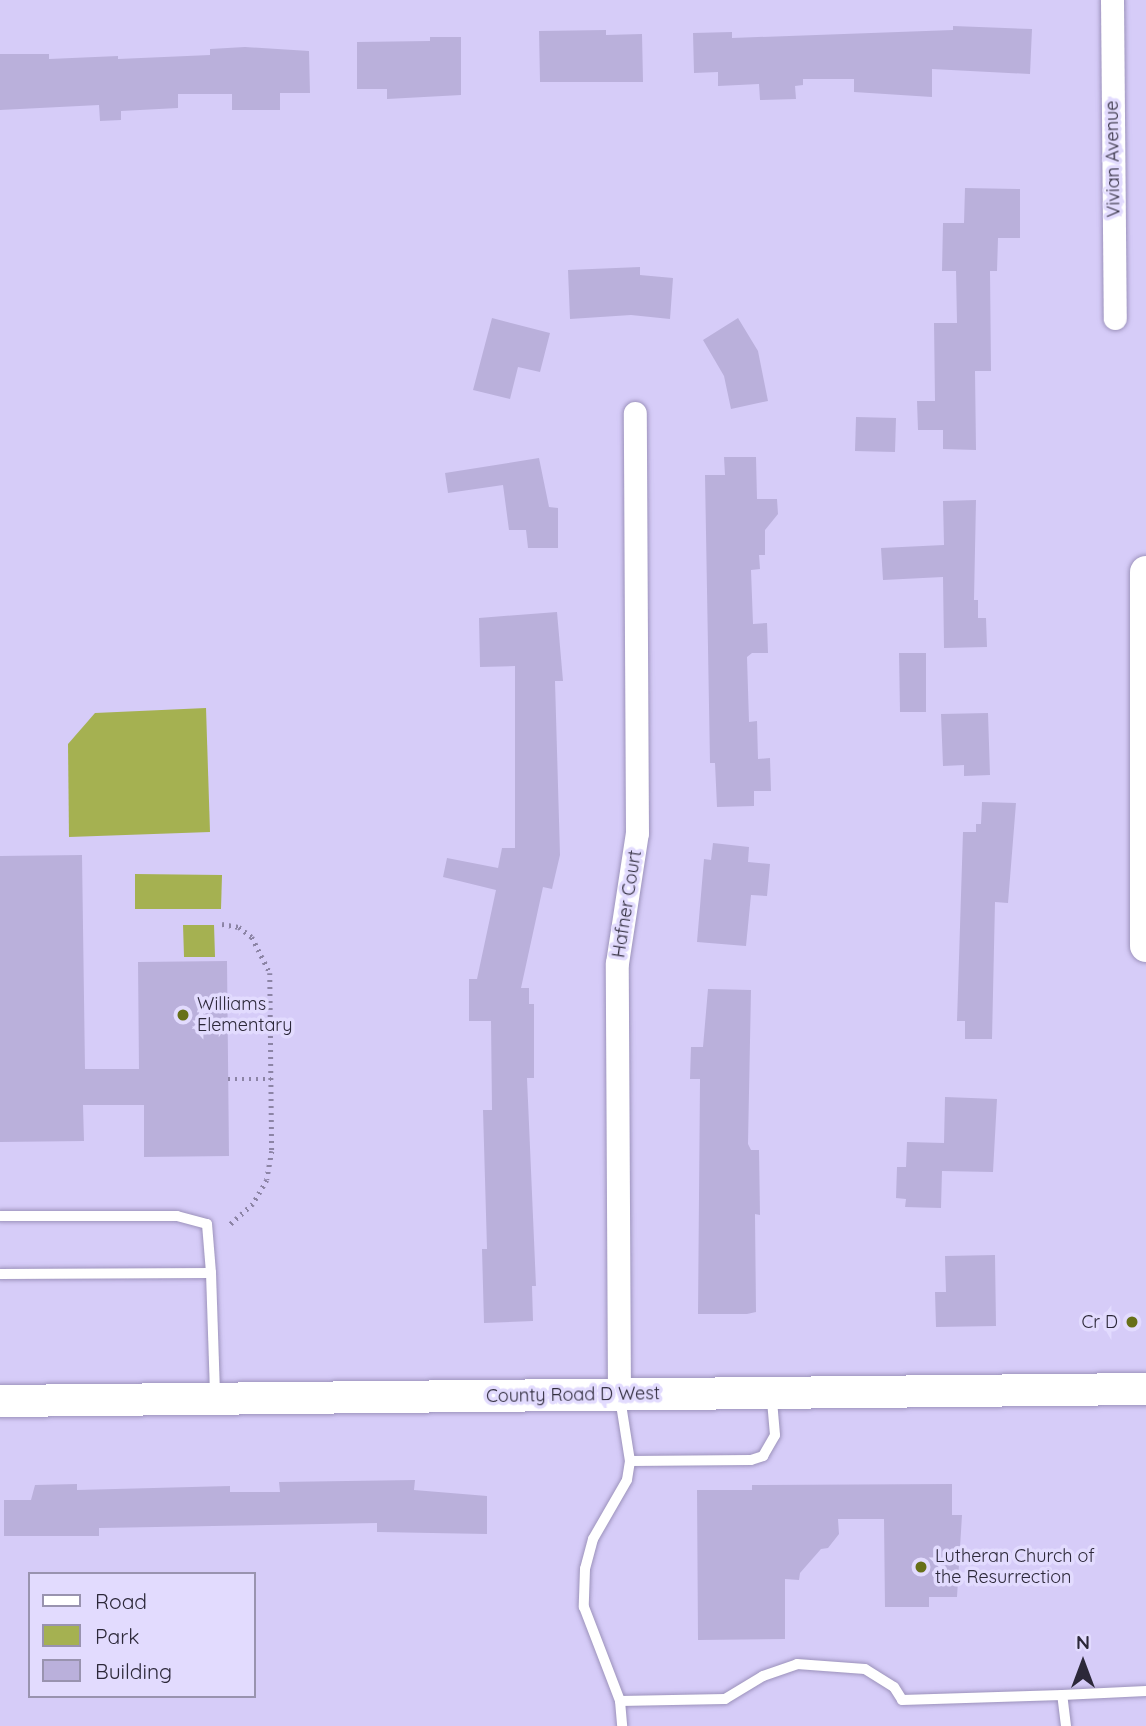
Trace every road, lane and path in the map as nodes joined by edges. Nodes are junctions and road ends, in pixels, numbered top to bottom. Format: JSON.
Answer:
{"nodes":[{"id":1,"x":1112,"y":0,"type":"edge"},
{"id":2,"x":1115,"y":318,"type":"dead end"},
{"id":3,"x":635,"y":413,"type":"dead end"},
{"id":4,"x":1146,"y":572,"type":"edge"},
{"id":5,"x":1146,"y":907,"type":"edge"},
{"id":6,"x":222,"y":924,"type":"dead end"},
{"id":7,"x":1146,"y":946,"type":"edge"},
{"id":8,"x":228,"y":1079,"type":"dead end"},
{"id":9,"x":271,"y":1079,"type":"junction"},
{"id":10,"x":0,"y":1216,"type":"edge"},
{"id":11,"x":230,"y":1225,"type":"dead end"},
{"id":12,"x":211,"y":1273,"type":"junction"},
{"id":13,"x":0,"y":1274,"type":"edge"},
{"id":14,"x":1146,"y":1389,"type":"edge"},
{"id":15,"x":772,"y":1393,"type":"junction"},
{"id":16,"x":619,"y":1395,"type":"junction"},
{"id":17,"x":215,"y":1399,"type":"junction"},
{"id":18,"x":0,"y":1401,"type":"edge"},
{"id":19,"x":630,"y":1461,"type":"junction"},
{"id":20,"x":1146,"y":1691,"type":"edge"},
{"id":21,"x":1062,"y":1695,"type":"junction"},
{"id":22,"x":620,"y":1701,"type":"junction"},
{"id":23,"x":622,"y":1726,"type":"edge"},
{"id":24,"x":1066,"y":1726,"type":"edge"}],
"edges":[{"from":1,"to":2,"type":"street","name":"Vivian Avenue"},
{"from":3,"to":16,"type":"street","name":"Hafner Court"},
{"from":4,"to":5,"type":"street"},
{"from":5,"to":7,"type":"street"},
{"from":6,"to":9,"type":"path"},
{"from":8,"to":9,"type":"path"},
{"from":9,"to":11,"type":"path"},
{"from":10,"to":12,"type":"lane"},
{"from":12,"to":13,"type":"lane"},
{"from":12,"to":17,"type":"lane"},
{"from":14,"to":15,"type":"street","name":"County Road D West"},
{"from":15,"to":16,"type":"street","name":"County Road D West"},
{"from":15,"to":19,"type":"lane"},
{"from":16,"to":17,"type":"street","name":"County Road D West"},
{"from":16,"to":19,"type":"lane"},
{"from":17,"to":18,"type":"street","name":"County Road D West"},
{"from":19,"to":22,"type":"lane"},
{"from":20,"to":21,"type":"lane"},
{"from":21,"to":22,"type":"lane"},
{"from":21,"to":24,"type":"lane"},
{"from":22,"to":23,"type":"lane"}]}
